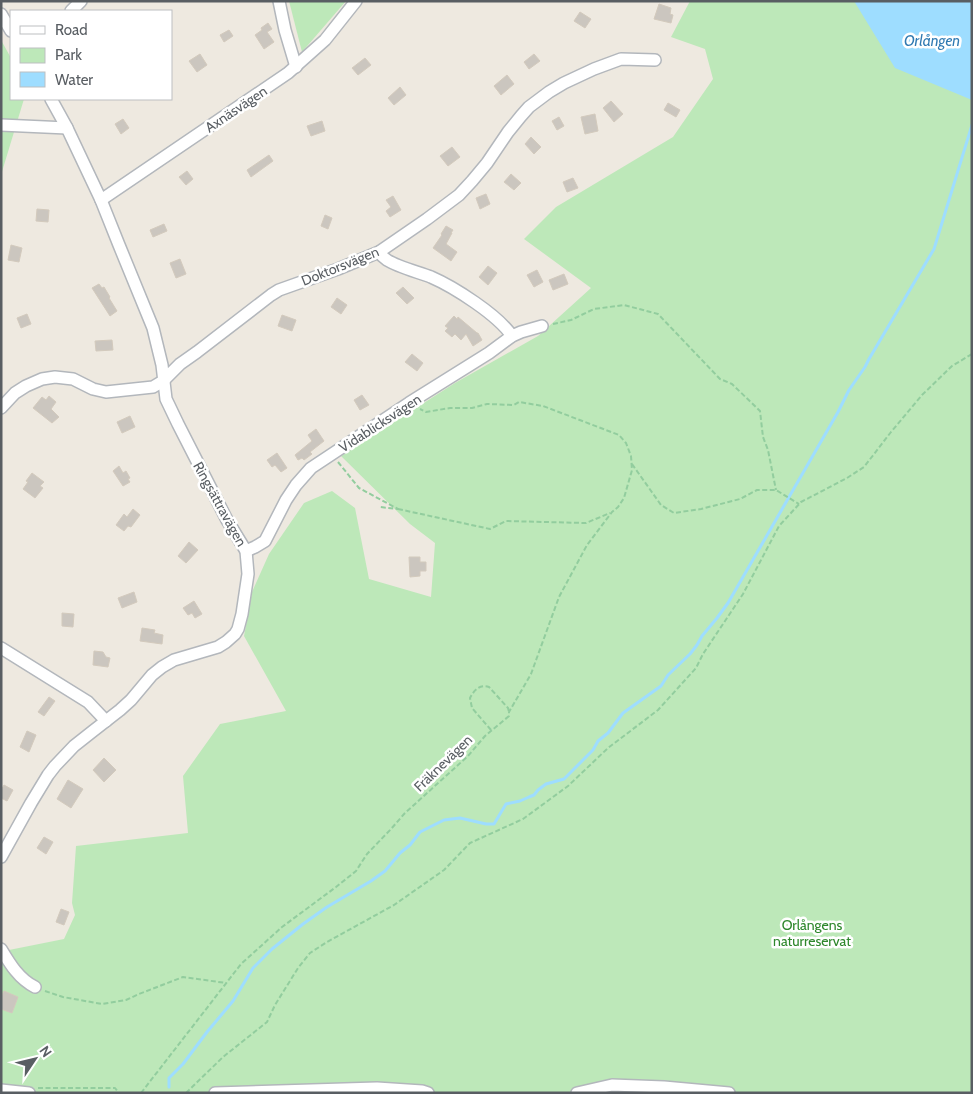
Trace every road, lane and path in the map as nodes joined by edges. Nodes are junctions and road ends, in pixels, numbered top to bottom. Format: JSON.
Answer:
{"nodes":[{"id":1,"x":81,"y":1,"type":"edge"},
{"id":2,"x":279,"y":1,"type":"edge"},
{"id":3,"x":356,"y":1,"type":"edge"},
{"id":4,"x":71,"y":10,"type":"edge"},
{"id":5,"x":1,"y":14,"type":"edge"},
{"id":6,"x":10,"y":29,"type":"edge"},
{"id":7,"x":655,"y":60,"type":"dead end"},
{"id":8,"x":296,"y":66,"type":"junction"},
{"id":9,"x":52,"y":100,"type":"edge"},
{"id":10,"x":1,"y":125,"type":"edge"},
{"id":11,"x":67,"y":128,"type":"junction"},
{"id":12,"x":101,"y":200,"type":"junction"},
{"id":13,"x":379,"y":252,"type":"junction"},
{"id":14,"x":542,"y":326,"type":"joint"},
{"id":15,"x":512,"y":336,"type":"junction"},
{"id":16,"x":972,"y":354,"type":"edge"},
{"id":17,"x":163,"y":381,"type":"junction"},
{"id":18,"x":409,"y":403,"type":"junction"},
{"id":19,"x":1,"y":408,"type":"edge"},
{"id":20,"x":332,"y":455,"type":"junction"},
{"id":21,"x":632,"y":464,"type":"junction"},
{"id":22,"x":776,"y":490,"type":"junction"},
{"id":23,"x":799,"y":504,"type":"junction"},
{"id":24,"x":380,"y":507,"type":"dead end"},
{"id":25,"x":398,"y":509,"type":"junction"},
{"id":26,"x":612,"y":512,"type":"junction"},
{"id":27,"x":246,"y":551,"type":"junction"},
{"id":28,"x":1,"y":648,"type":"edge"},
{"id":29,"x":509,"y":712,"type":"junction"},
{"id":30,"x":106,"y":721,"type":"junction"},
{"id":31,"x":492,"y":730,"type":"junction"},
{"id":32,"x":1,"y":857,"type":"edge"},
{"id":33,"x":1,"y":949,"type":"edge"},
{"id":34,"x":226,"y":983,"type":"junction"},
{"id":35,"x":36,"y":988,"type":"joint"},
{"id":36,"x":1,"y":1090,"type":"edge"},
{"id":37,"x":31,"y":1090,"type":"edge"},
{"id":38,"x":119,"y":1093,"type":"edge"},
{"id":39,"x":142,"y":1093,"type":"edge"},
{"id":40,"x":186,"y":1093,"type":"edge"},
{"id":41,"x":215,"y":1093,"type":"edge"},
{"id":42,"x":428,"y":1093,"type":"edge"},
{"id":43,"x":577,"y":1093,"type":"edge"},
{"id":44,"x":730,"y":1093,"type":"edge"}],
"edges":[{"from":1,"to":4,"type":"street"},
{"from":2,"to":8,"type":"street"},
{"from":3,"to":8,"type":"street","name":"Axnäsvägen"},
{"from":5,"to":6,"type":"street"},
{"from":7,"to":13,"type":"street","name":"Doktorsvägen"},
{"from":8,"to":12,"type":"street","name":"Axnäsvägen"},
{"from":9,"to":11,"type":"street","name":"Ringsättravägen"},
{"from":10,"to":11,"type":"street"},
{"from":11,"to":12,"type":"street","name":"Ringsättravägen"},
{"from":12,"to":17,"type":"street","name":"Ringsättravägen"},
{"from":13,"to":15,"type":"street"},
{"from":13,"to":17,"type":"street","name":"Doktorsvägen"},
{"from":14,"to":15,"type":"street","name":"Vidablicksvägen"},
{"from":14,"to":22,"type":"path"},
{"from":15,"to":18,"type":"street","name":"Vidablicksvägen"},
{"from":16,"to":23,"type":"path"},
{"from":17,"to":19,"type":"street","name":"Doktorsvägen"},
{"from":17,"to":27,"type":"street","name":"Ringsättravägen"},
{"from":18,"to":20,"type":"street","name":"Vidablicksvägen"},
{"from":18,"to":21,"type":"path"},
{"from":20,"to":25,"type":"path"},
{"from":20,"to":27,"type":"street","name":"Vidablicksvägen"},
{"from":21,"to":22,"type":"path"},
{"from":21,"to":26,"type":"path","name":"Fräknevägen"},
{"from":22,"to":23,"type":"path"},
{"from":23,"to":40,"type":"path"},
{"from":24,"to":25,"type":"path"},
{"from":25,"to":26,"type":"path"},
{"from":26,"to":29,"type":"path","name":"Fräknevägen"},
{"from":27,"to":30,"type":"street","name":"Ringsättravägen"},
{"from":28,"to":30,"type":"street"},
{"from":29,"to":31,"type":"path","name":"Fräknevägen"},
{"from":29,"to":31,"type":"path"},
{"from":30,"to":32,"type":"street","name":"Ringsättravägen"},
{"from":31,"to":34,"type":"path","name":"Fräknevägen"},
{"from":33,"to":35,"type":"street"},
{"from":34,"to":35,"type":"path"},
{"from":34,"to":39,"type":"path","name":"Fräknevägen"},
{"from":36,"to":37,"type":"street"},
{"from":37,"to":38,"type":"path"},
{"from":41,"to":42,"type":"street"},
{"from":43,"to":44,"type":"street"}]}
